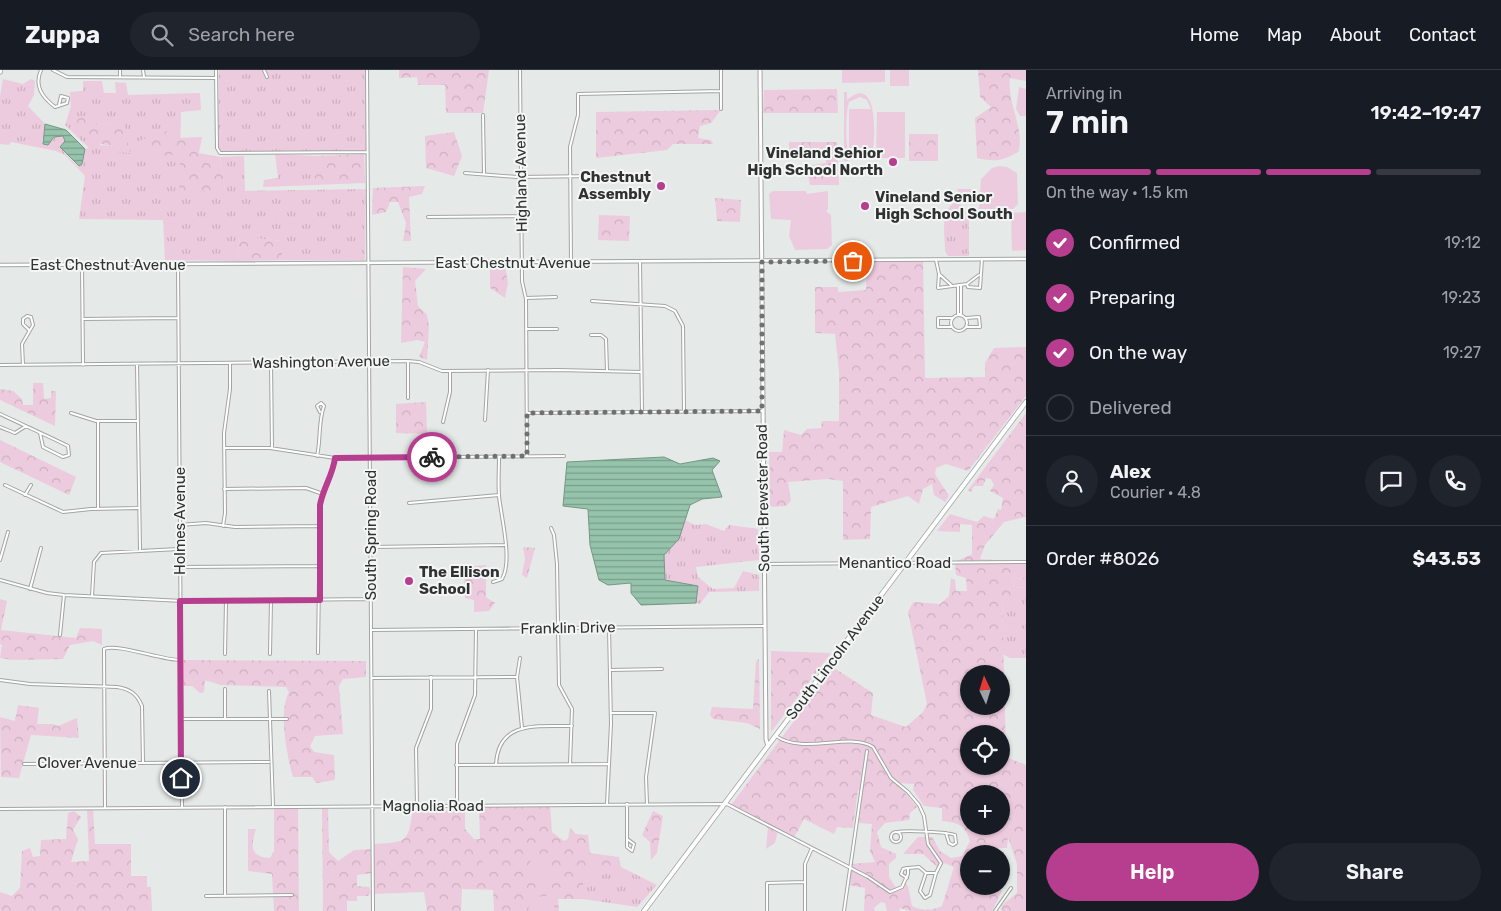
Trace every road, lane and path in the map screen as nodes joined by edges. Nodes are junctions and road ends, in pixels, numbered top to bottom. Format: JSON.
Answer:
{"nodes":[{"id":1,"x":42,"y":70,"type":"edge"},
{"id":2,"x":53,"y":70,"type":"edge"},
{"id":3,"x":120,"y":70,"type":"edge"},
{"id":4,"x":144,"y":70,"type":"edge"},
{"id":5,"x":216,"y":70,"type":"edge"},
{"id":6,"x":264,"y":70,"type":"edge"},
{"id":7,"x":367,"y":70,"type":"edge"},
{"id":8,"x":520,"y":70,"type":"edge"},
{"id":9,"x":721,"y":70,"type":"edge"},
{"id":10,"x":760,"y":70,"type":"edge"},
{"id":11,"x":120,"y":77,"type":"junction"},
{"id":12,"x":266,"y":77,"type":"dead end"},
{"id":13,"x":144,"y":78,"type":"junction"},
{"id":14,"x":216,"y":78,"type":"junction"},
{"id":15,"x":721,"y":91,"type":"junction"},
{"id":16,"x":59,"y":106,"type":"junction"},
{"id":17,"x":721,"y":109,"type":"dead end"},
{"id":18,"x":483,"y":115,"type":"dead end"},
{"id":19,"x":367,"y":152,"type":"junction"},
{"id":20,"x":465,"y":173,"type":"dead end"},
{"id":21,"x":484,"y":174,"type":"junction"},
{"id":22,"x":570,"y":176,"type":"junction"},
{"id":23,"x":596,"y":176,"type":"dead end"},
{"id":24,"x":521,"y":177,"type":"junction"},
{"id":25,"x":522,"y":216,"type":"junction"},
{"id":26,"x":428,"y":217,"type":"dead end"},
{"id":27,"x":1026,"y":259,"type":"edge"},
{"id":28,"x":936,"y":260,"type":"junction"},
{"id":29,"x":982,"y":260,"type":"junction"},
{"id":30,"x":640,"y":262,"type":"junction"},
{"id":31,"x":762,"y":262,"type":"junction"},
{"id":32,"x":522,"y":263,"type":"junction"},
{"id":33,"x":571,"y":263,"type":"junction"},
{"id":34,"x":368,"y":264,"type":"junction"},
{"id":35,"x":0,"y":265,"type":"edge"},
{"id":36,"x":82,"y":265,"type":"junction"},
{"id":37,"x":178,"y":265,"type":"junction"},
{"id":38,"x":939,"y":274,"type":"junction"},
{"id":39,"x":979,"y":275,"type":"junction"},
{"id":40,"x":951,"y":284,"type":"junction"},
{"id":41,"x":967,"y":284,"type":"junction"},
{"id":42,"x":959,"y":286,"type":"junction"},
{"id":43,"x":556,"y":297,"type":"dead end"},
{"id":44,"x":526,"y":298,"type":"junction"},
{"id":45,"x":592,"y":301,"type":"dead end"},
{"id":46,"x":641,"y":306,"type":"junction"},
{"id":47,"x":960,"y":316,"type":"junction"},
{"id":48,"x":178,"y":318,"type":"junction"},
{"id":49,"x":953,"y":318,"type":"junction"},
{"id":50,"x":964,"y":318,"type":"junction"},
{"id":51,"x":83,"y":319,"type":"junction"},
{"id":52,"x":953,"y":327,"type":"junction"},
{"id":53,"x":966,"y":327,"type":"junction"},
{"id":54,"x":526,"y":329,"type":"junction"},
{"id":55,"x":557,"y":329,"type":"dead end"},
{"id":56,"x":29,"y":330,"type":"junction"},
{"id":57,"x":591,"y":335,"type":"dead end"},
{"id":58,"x":408,"y":361,"type":"junction"},
{"id":59,"x":369,"y":362,"type":"junction"},
{"id":60,"x":230,"y":363,"type":"junction"},
{"id":61,"x":271,"y":363,"type":"junction"},
{"id":62,"x":137,"y":364,"type":"junction"},
{"id":63,"x":179,"y":364,"type":"junction"},
{"id":64,"x":0,"y":365,"type":"edge"},
{"id":65,"x":23,"y":365,"type":"junction"},
{"id":66,"x":83,"y":365,"type":"junction"},
{"id":67,"x":488,"y":370,"type":"junction"},
{"id":68,"x":526,"y":370,"type":"junction"},
{"id":69,"x":450,"y":371,"type":"junction"},
{"id":70,"x":607,"y":371,"type":"junction"},
{"id":71,"x":641,"y":372,"type":"junction"},
{"id":72,"x":408,"y":398,"type":"dead end"},
{"id":73,"x":1026,"y":402,"type":"edge"},
{"id":74,"x":762,"y":411,"type":"junction"},
{"id":75,"x":71,"y":412,"type":"dead end"},
{"id":76,"x":320,"y":412,"type":"dead end"},
{"id":77,"x":642,"y":412,"type":"junction"},
{"id":78,"x":684,"y":412,"type":"junction"},
{"id":79,"x":527,"y":413,"type":"junction"},
{"id":80,"x":0,"y":414,"type":"edge"},
{"id":81,"x":485,"y":420,"type":"dead end"},
{"id":82,"x":98,"y":421,"type":"junction"},
{"id":83,"x":137,"y":421,"type":"junction"},
{"id":84,"x":443,"y":422,"type":"dead end"},
{"id":85,"x":26,"y":426,"type":"junction"},
{"id":86,"x":0,"y":427,"type":"edge"},
{"id":87,"x":40,"y":433,"type":"junction"},
{"id":88,"x":224,"y":448,"type":"junction"},
{"id":89,"x":272,"y":448,"type":"junction"},
{"id":90,"x":317,"y":456,"type":"junction"},
{"id":91,"x":527,"y":456,"type":"junction"},
{"id":92,"x":564,"y":456,"type":"dead end"},
{"id":93,"x":499,"y":457,"type":"junction"},
{"id":94,"x":335,"y":458,"type":"junction"},
{"id":95,"x":370,"y":458,"type":"junction"},
{"id":96,"x":5,"y":485,"type":"dead end"},
{"id":97,"x":31,"y":485,"type":"dead end"},
{"id":98,"x":224,"y":489,"type":"junction"},
{"id":99,"x":323,"y":494,"type":"junction"},
{"id":100,"x":25,"y":495,"type":"junction"},
{"id":101,"x":499,"y":495,"type":"junction"},
{"id":102,"x":409,"y":503,"type":"dead end"},
{"id":103,"x":138,"y":508,"type":"junction"},
{"id":104,"x":98,"y":509,"type":"junction"},
{"id":105,"x":179,"y":525,"type":"junction"},
{"id":106,"x":222,"y":526,"type":"junction"},
{"id":107,"x":320,"y":526,"type":"junction"},
{"id":108,"x":551,"y":528,"type":"dead end"},
{"id":109,"x":8,"y":532,"type":"dead end"},
{"id":110,"x":505,"y":546,"type":"junction"},
{"id":111,"x":371,"y":547,"type":"junction"},
{"id":112,"x":41,"y":548,"type":"dead end"},
{"id":113,"x":180,"y":548,"type":"junction"},
{"id":114,"x":140,"y":550,"type":"junction"},
{"id":115,"x":0,"y":560,"type":"edge"},
{"id":116,"x":1026,"y":562,"type":"edge"},
{"id":117,"x":905,"y":563,"type":"junction"},
{"id":118,"x":764,"y":564,"type":"junction"},
{"id":119,"x":320,"y":566,"type":"junction"},
{"id":120,"x":180,"y":567,"type":"junction"},
{"id":121,"x":0,"y":580,"type":"edge"},
{"id":122,"x":493,"y":582,"type":"dead end"},
{"id":123,"x":30,"y":589,"type":"junction"},
{"id":124,"x":64,"y":595,"type":"junction"},
{"id":125,"x":92,"y":596,"type":"junction"},
{"id":126,"x":371,"y":599,"type":"junction"},
{"id":127,"x":226,"y":600,"type":"junction"},
{"id":128,"x":271,"y":600,"type":"junction"},
{"id":129,"x":320,"y":600,"type":"junction"},
{"id":130,"x":180,"y":601,"type":"junction"},
{"id":131,"x":765,"y":626,"type":"junction"},
{"id":132,"x":559,"y":628,"type":"junction"},
{"id":133,"x":609,"y":628,"type":"junction"},
{"id":134,"x":476,"y":629,"type":"junction"},
{"id":135,"x":371,"y":630,"type":"junction"},
{"id":136,"x":60,"y":635,"type":"dead end"},
{"id":137,"x":318,"y":653,"type":"dead end"},
{"id":138,"x":225,"y":654,"type":"dead end"},
{"id":139,"x":270,"y":654,"type":"dead end"},
{"id":140,"x":520,"y":658,"type":"dead end"},
{"id":141,"x":180,"y":660,"type":"junction"},
{"id":142,"x":662,"y":669,"type":"dead end"},
{"id":143,"x":610,"y":670,"type":"junction"},
{"id":144,"x":431,"y":677,"type":"junction"},
{"id":145,"x":476,"y":677,"type":"junction"},
{"id":146,"x":517,"y":677,"type":"junction"},
{"id":147,"x":372,"y":678,"type":"junction"},
{"id":148,"x":0,"y":680,"type":"edge"},
{"id":149,"x":104,"y":687,"type":"junction"},
{"id":150,"x":225,"y":689,"type":"dead end"},
{"id":151,"x":269,"y":691,"type":"dead end"},
{"id":152,"x":611,"y":712,"type":"junction"},
{"id":153,"x":287,"y":718,"type":"dead end"},
{"id":154,"x":181,"y":719,"type":"junction"},
{"id":155,"x":225,"y":719,"type":"junction"},
{"id":156,"x":269,"y":719,"type":"junction"},
{"id":157,"x":572,"y":726,"type":"junction"},
{"id":158,"x":522,"y":728,"type":"junction"},
{"id":159,"x":776,"y":736,"type":"junction"},
{"id":160,"x":768,"y":746,"type":"junction"},
{"id":161,"x":867,"y":751,"type":"dead end"},
{"id":162,"x":269,"y":762,"type":"junction"},
{"id":163,"x":105,"y":763,"type":"junction"},
{"id":164,"x":143,"y":763,"type":"junction"},
{"id":165,"x":181,"y":763,"type":"junction"},
{"id":166,"x":24,"y":764,"type":"dead end"},
{"id":167,"x":570,"y":764,"type":"junction"},
{"id":168,"x":608,"y":764,"type":"junction"},
{"id":169,"x":456,"y":765,"type":"junction"},
{"id":170,"x":496,"y":765,"type":"junction"},
{"id":171,"x":607,"y":804,"type":"junction"},
{"id":172,"x":627,"y":804,"type":"junction"},
{"id":173,"x":647,"y":804,"type":"junction"},
{"id":174,"x":724,"y":804,"type":"junction"},
{"id":175,"x":457,"y":805,"type":"junction"},
{"id":176,"x":373,"y":806,"type":"junction"},
{"id":177,"x":417,"y":806,"type":"junction"},
{"id":178,"x":224,"y":807,"type":"junction"},
{"id":179,"x":273,"y":807,"type":"junction"},
{"id":180,"x":105,"y":808,"type":"junction"},
{"id":181,"x":182,"y":808,"type":"junction"},
{"id":182,"x":0,"y":809,"type":"edge"},
{"id":183,"x":898,"y":832,"type":"dead end"},
{"id":184,"x":926,"y":833,"type":"junction"},
{"id":185,"x":946,"y":833,"type":"junction"},
{"id":186,"x":627,"y":839,"type":"junction"},
{"id":187,"x":812,"y":848,"type":"junction"},
{"id":188,"x":850,"y":868,"type":"junction"},
{"id":189,"x":908,"y":868,"type":"junction"},
{"id":190,"x":926,"y":873,"type":"junction"},
{"id":191,"x":936,"y":873,"type":"junction"},
{"id":192,"x":907,"y":878,"type":"junction"},
{"id":193,"x":805,"y":882,"type":"junction"},
{"id":194,"x":1011,"y":888,"type":"dead end"},
{"id":195,"x":292,"y":895,"type":"dead end"},
{"id":196,"x":206,"y":896,"type":"dead end"},
{"id":197,"x":225,"y":896,"type":"junction"},
{"id":198,"x":373,"y":911,"type":"edge"},
{"id":199,"x":644,"y":911,"type":"edge"},
{"id":200,"x":767,"y":911,"type":"edge"},
{"id":201,"x":805,"y":911,"type":"edge"},
{"id":202,"x":844,"y":911,"type":"edge"},
{"id":203,"x":995,"y":911,"type":"edge"}],
"edges":[{"from":1,"to":16,"type":"street"},
{"from":2,"to":11,"type":"street"},
{"from":3,"to":11,"type":"street"},
{"from":4,"to":13,"type":"street"},
{"from":5,"to":14,"type":"street"},
{"from":6,"to":12,"type":"street"},
{"from":7,"to":19,"type":"street","name":"South Spring Road"},
{"from":8,"to":24,"type":"street","name":"Highland Avenue"},
{"from":9,"to":15,"type":"street"},
{"from":10,"to":31,"type":"main road","name":"South Brewster Road"},
{"from":11,"to":13,"type":"street"},
{"from":13,"to":14,"type":"street"},
{"from":14,"to":19,"type":"street"},
{"from":15,"to":17,"type":"street"},
{"from":15,"to":22,"type":"street"},
{"from":16,"to":16,"type":"street"},
{"from":18,"to":21,"type":"street"},
{"from":19,"to":34,"type":"street","name":"South Spring Road"},
{"from":20,"to":21,"type":"street"},
{"from":21,"to":24,"type":"street"},
{"from":22,"to":23,"type":"street"},
{"from":22,"to":24,"type":"street"},
{"from":22,"to":33,"type":"street"},
{"from":24,"to":25,"type":"street","name":"Highland Avenue"},
{"from":25,"to":26,"type":"street"},
{"from":25,"to":32,"type":"street","name":"Highland Avenue"},
{"from":27,"to":29,"type":"street","name":"East Chestnut Avenue"},
{"from":28,"to":29,"type":"street","name":"East Chestnut Avenue"},
{"from":28,"to":31,"type":"street","name":"East Chestnut Avenue"},
{"from":28,"to":38,"type":"street"},
{"from":29,"to":39,"type":"street"},
{"from":30,"to":31,"type":"street","name":"East Chestnut Avenue"},
{"from":30,"to":33,"type":"street","name":"East Chestnut Avenue"},
{"from":30,"to":46,"type":"street"},
{"from":31,"to":74,"type":"main road","name":"South Brewster Road"},
{"from":32,"to":33,"type":"street","name":"East Chestnut Avenue"},
{"from":32,"to":34,"type":"street","name":"East Chestnut Avenue"},
{"from":32,"to":44,"type":"street","name":"Highland Avenue"},
{"from":34,"to":37,"type":"street","name":"East Chestnut Avenue"},
{"from":34,"to":59,"type":"street","name":"South Spring Road"},
{"from":35,"to":36,"type":"street","name":"East Chestnut Avenue"},
{"from":36,"to":37,"type":"street","name":"East Chestnut Avenue"},
{"from":36,"to":51,"type":"street"},
{"from":37,"to":48,"type":"street","name":"Holmes Avenue"},
{"from":38,"to":40,"type":"street"},
{"from":38,"to":40,"type":"street"},
{"from":39,"to":41,"type":"street"},
{"from":39,"to":41,"type":"street"},
{"from":40,"to":42,"type":"street"},
{"from":41,"to":42,"type":"street"},
{"from":42,"to":47,"type":"street"},
{"from":43,"to":44,"type":"street"},
{"from":44,"to":54,"type":"street","name":"Highland Avenue"},
{"from":45,"to":46,"type":"street"},
{"from":46,"to":71,"type":"street"},
{"from":46,"to":78,"type":"street"},
{"from":47,"to":49,"type":"street"},
{"from":47,"to":50,"type":"street"},
{"from":48,"to":51,"type":"street"},
{"from":48,"to":63,"type":"street","name":"Holmes Avenue"},
{"from":49,"to":52,"type":"street"},
{"from":49,"to":52,"type":"street"},
{"from":50,"to":53,"type":"street"},
{"from":50,"to":53,"type":"street"},
{"from":51,"to":66,"type":"street"},
{"from":52,"to":53,"type":"street"},
{"from":54,"to":55,"type":"street"},
{"from":54,"to":68,"type":"street","name":"Highland Avenue"},
{"from":56,"to":56,"type":"street"},
{"from":56,"to":65,"type":"street"},
{"from":57,"to":70,"type":"street"},
{"from":58,"to":59,"type":"street","name":"Washington Avenue"},
{"from":58,"to":69,"type":"street","name":"Washington Avenue"},
{"from":58,"to":72,"type":"street"},
{"from":59,"to":61,"type":"street","name":"Washington Avenue"},
{"from":59,"to":95,"type":"street","name":"South Spring Road"},
{"from":60,"to":61,"type":"street","name":"Washington Avenue"},
{"from":60,"to":63,"type":"street","name":"Washington Avenue"},
{"from":60,"to":88,"type":"street"},
{"from":61,"to":89,"type":"street"},
{"from":62,"to":63,"type":"street","name":"Washington Avenue"},
{"from":62,"to":66,"type":"street","name":"Washington Avenue"},
{"from":62,"to":83,"type":"street"},
{"from":63,"to":105,"type":"street","name":"Holmes Avenue"},
{"from":64,"to":65,"type":"street","name":"Washington Avenue"},
{"from":65,"to":66,"type":"street","name":"Washington Avenue"},
{"from":67,"to":68,"type":"street","name":"Washington Avenue"},
{"from":67,"to":69,"type":"street","name":"Washington Avenue"},
{"from":67,"to":81,"type":"street"},
{"from":68,"to":70,"type":"street","name":"Washington Avenue"},
{"from":68,"to":79,"type":"street","name":"Highland Avenue"},
{"from":69,"to":84,"type":"street"},
{"from":70,"to":71,"type":"street","name":"Washington Avenue"},
{"from":71,"to":77,"type":"street"},
{"from":73,"to":117,"type":"main road","name":"South Lincoln Avenue"},
{"from":74,"to":78,"type":"street"},
{"from":74,"to":118,"type":"main road","name":"South Brewster Road"},
{"from":75,"to":82,"type":"street"},
{"from":76,"to":90,"type":"street"},
{"from":77,"to":78,"type":"street"},
{"from":77,"to":79,"type":"street"},
{"from":79,"to":91,"type":"street","name":"Highland Avenue"},
{"from":80,"to":85,"type":"street"},
{"from":82,"to":83,"type":"street"},
{"from":82,"to":104,"type":"street"},
{"from":83,"to":103,"type":"street"},
{"from":85,"to":86,"type":"street"},
{"from":85,"to":87,"type":"street"},
{"from":87,"to":87,"type":"street"},
{"from":88,"to":89,"type":"street"},
{"from":88,"to":98,"type":"street"},
{"from":89,"to":90,"type":"street"},
{"from":90,"to":94,"type":"street"},
{"from":91,"to":92,"type":"street"},
{"from":91,"to":93,"type":"street"},
{"from":93,"to":95,"type":"street"},
{"from":93,"to":101,"type":"street"},
{"from":94,"to":95,"type":"street"},
{"from":94,"to":99,"type":"street"},
{"from":95,"to":111,"type":"street","name":"South Spring Road"},
{"from":96,"to":100,"type":"street"},
{"from":97,"to":100,"type":"street"},
{"from":98,"to":99,"type":"street"},
{"from":98,"to":106,"type":"street"},
{"from":99,"to":107,"type":"street"},
{"from":100,"to":104,"type":"street"},
{"from":101,"to":102,"type":"street"},
{"from":101,"to":110,"type":"street"},
{"from":103,"to":104,"type":"street"},
{"from":103,"to":114,"type":"street"},
{"from":105,"to":106,"type":"street"},
{"from":105,"to":113,"type":"street","name":"Holmes Avenue"},
{"from":106,"to":107,"type":"street"},
{"from":107,"to":119,"type":"street"},
{"from":108,"to":132,"type":"street"},
{"from":109,"to":115,"type":"street"},
{"from":110,"to":111,"type":"street"},
{"from":110,"to":122,"type":"street"},
{"from":111,"to":126,"type":"street","name":"South Spring Road"},
{"from":112,"to":123,"type":"street"},
{"from":113,"to":114,"type":"street"},
{"from":113,"to":120,"type":"street","name":"Holmes Avenue"},
{"from":114,"to":125,"type":"street"},
{"from":116,"to":117,"type":"street","name":"Menantico Road"},
{"from":117,"to":118,"type":"street","name":"Menantico Road"},
{"from":117,"to":159,"type":"main road","name":"South Lincoln Avenue"},
{"from":118,"to":131,"type":"main road","name":"South Brewster Road"},
{"from":119,"to":120,"type":"street"},
{"from":119,"to":129,"type":"street"},
{"from":120,"to":130,"type":"street","name":"Holmes Avenue"},
{"from":121,"to":123,"type":"street"},
{"from":123,"to":124,"type":"street"},
{"from":124,"to":125,"type":"street"},
{"from":124,"to":136,"type":"street"},
{"from":125,"to":130,"type":"street"},
{"from":126,"to":129,"type":"street"},
{"from":126,"to":135,"type":"street","name":"South Spring Road"},
{"from":127,"to":128,"type":"street"},
{"from":127,"to":130,"type":"street"},
{"from":127,"to":138,"type":"street"},
{"from":128,"to":129,"type":"street"},
{"from":128,"to":139,"type":"street"},
{"from":129,"to":137,"type":"street"},
{"from":130,"to":141,"type":"street","name":"Holmes Avenue"},
{"from":131,"to":133,"type":"street","name":"Franklin Drive"},
{"from":131,"to":160,"type":"main road","name":"South Brewster Road"},
{"from":132,"to":133,"type":"street","name":"Franklin Drive"},
{"from":132,"to":134,"type":"street","name":"Franklin Drive"},
{"from":132,"to":157,"type":"street"},
{"from":133,"to":143,"type":"street"},
{"from":134,"to":135,"type":"street","name":"Franklin Drive"},
{"from":134,"to":145,"type":"street"},
{"from":135,"to":147,"type":"street","name":"South Spring Road"},
{"from":140,"to":146,"type":"street"},
{"from":141,"to":149,"type":"street"},
{"from":141,"to":154,"type":"street","name":"Holmes Avenue"},
{"from":142,"to":143,"type":"street"},
{"from":143,"to":152,"type":"street"},
{"from":144,"to":145,"type":"street"},
{"from":144,"to":147,"type":"street"},
{"from":144,"to":177,"type":"street"},
{"from":145,"to":146,"type":"street"},
{"from":145,"to":169,"type":"street"},
{"from":146,"to":158,"type":"street"},
{"from":147,"to":176,"type":"street","name":"South Spring Road"},
{"from":148,"to":149,"type":"street"},
{"from":149,"to":163,"type":"street"},
{"from":149,"to":164,"type":"street"},
{"from":150,"to":155,"type":"street"},
{"from":151,"to":156,"type":"street"},
{"from":152,"to":168,"type":"street"},
{"from":152,"to":173,"type":"street"},
{"from":153,"to":156,"type":"street"},
{"from":154,"to":155,"type":"street"},
{"from":154,"to":165,"type":"street","name":"Holmes Avenue"},
{"from":155,"to":156,"type":"street"},
{"from":156,"to":162,"type":"street"},
{"from":157,"to":158,"type":"street"},
{"from":157,"to":167,"type":"street"},
{"from":158,"to":170,"type":"street"},
{"from":159,"to":160,"type":"main road","name":"South Lincoln Avenue"},
{"from":159,"to":184,"type":"street"},
{"from":160,"to":174,"type":"main road","name":"South Lincoln Avenue"},
{"from":161,"to":188,"type":"street"},
{"from":162,"to":165,"type":"street","name":"Clover Avenue"},
{"from":162,"to":179,"type":"street"},
{"from":163,"to":164,"type":"street","name":"Clover Avenue"},
{"from":163,"to":166,"type":"street","name":"Clover Avenue"},
{"from":163,"to":180,"type":"street"},
{"from":164,"to":165,"type":"street","name":"Clover Avenue"},
{"from":165,"to":181,"type":"street","name":"Holmes Avenue"},
{"from":167,"to":168,"type":"street"},
{"from":167,"to":170,"type":"street"},
{"from":168,"to":171,"type":"street"},
{"from":169,"to":170,"type":"street"},
{"from":169,"to":175,"type":"street"},
{"from":171,"to":172,"type":"street","name":"Magnolia Road"},
{"from":171,"to":175,"type":"street","name":"Magnolia Road"},
{"from":172,"to":173,"type":"street","name":"Magnolia Road"},
{"from":172,"to":186,"type":"street"},
{"from":173,"to":174,"type":"street","name":"Magnolia Road"},
{"from":174,"to":187,"type":"street","name":"Magnolia Road"},
{"from":174,"to":199,"type":"main road","name":"South Lincoln Avenue"},
{"from":175,"to":177,"type":"street","name":"Magnolia Road"},
{"from":176,"to":177,"type":"street","name":"Magnolia Road"},
{"from":176,"to":179,"type":"street","name":"Magnolia Road"},
{"from":176,"to":198,"type":"street","name":"South Spring Road"},
{"from":178,"to":179,"type":"street","name":"Magnolia Road"},
{"from":178,"to":181,"type":"street","name":"Magnolia Road"},
{"from":178,"to":197,"type":"street"},
{"from":180,"to":181,"type":"street","name":"Magnolia Road"},
{"from":180,"to":182,"type":"street","name":"Magnolia Road"},
{"from":183,"to":184,"type":"street"},
{"from":184,"to":185,"type":"street"},
{"from":184,"to":191,"type":"street"},
{"from":185,"to":185,"type":"street"},
{"from":186,"to":186,"type":"street"},
{"from":187,"to":188,"type":"street","name":"Magnolia Road"},
{"from":187,"to":193,"type":"street"},
{"from":188,"to":192,"type":"street","name":"Magnolia Road"},
{"from":188,"to":202,"type":"street"},
{"from":189,"to":190,"type":"street"},
{"from":189,"to":192,"type":"street"},
{"from":189,"to":192,"type":"street"},
{"from":190,"to":191,"type":"street"},
{"from":190,"to":191,"type":"street"},
{"from":193,"to":200,"type":"street"},
{"from":193,"to":201,"type":"street"},
{"from":194,"to":203,"type":"street"},
{"from":195,"to":197,"type":"street"},
{"from":196,"to":197,"type":"street"}]}
